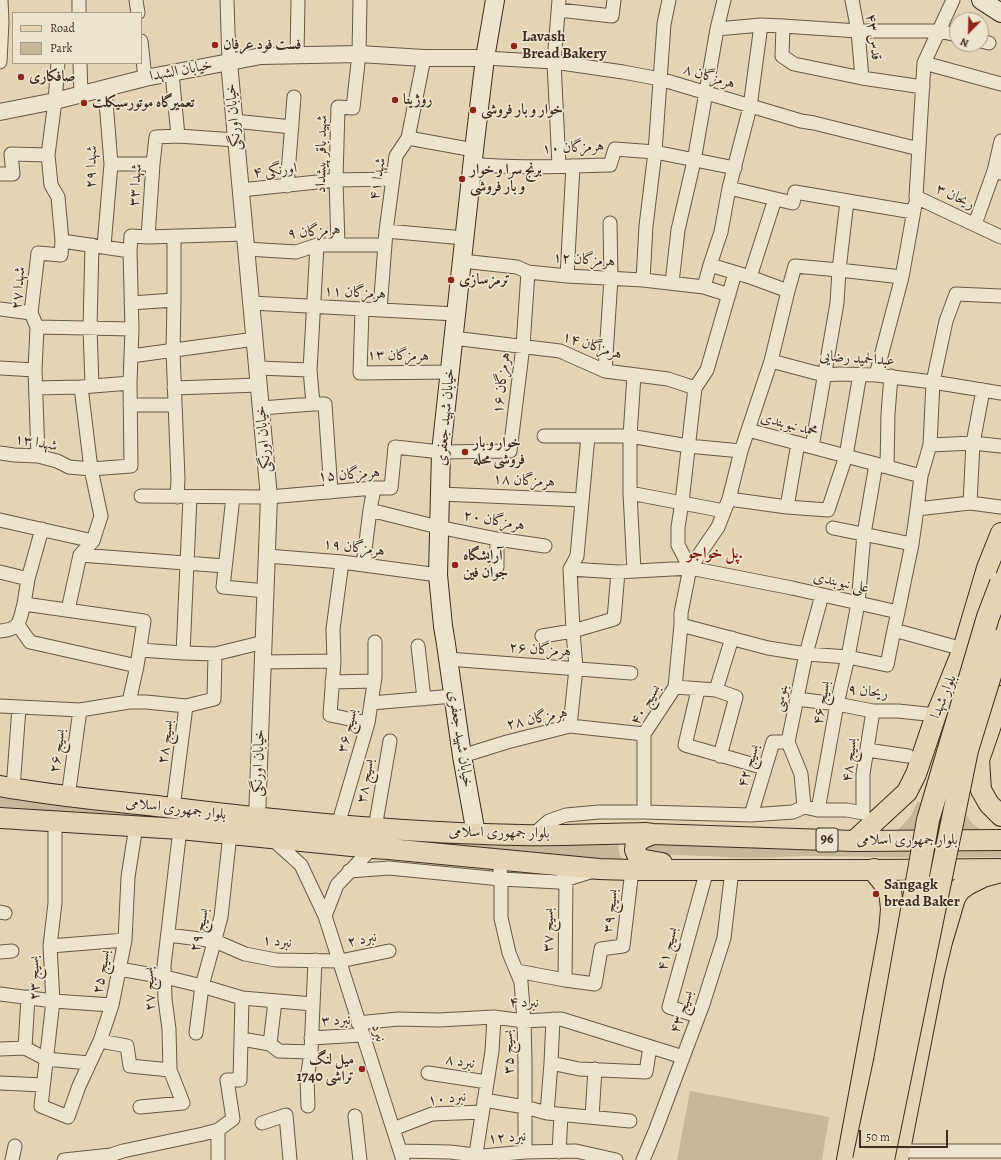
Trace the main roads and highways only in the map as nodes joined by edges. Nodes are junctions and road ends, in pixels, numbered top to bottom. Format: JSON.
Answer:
{"nodes":[{"id":1,"x":495,"y":0,"type":"edge"},
{"id":2,"x":982,"y":0,"type":"edge"},
{"id":3,"x":1001,"y":13,"type":"edge"},
{"id":4,"x":1001,"y":533,"type":"edge"},
{"id":5,"x":1001,"y":582,"type":"edge"},
{"id":6,"x":1001,"y":640,"type":"edge"},
{"id":7,"x":1001,"y":696,"type":"edge"},
{"id":8,"x":916,"y":774,"type":"junction"},
{"id":9,"x":981,"y":781,"type":"junction"},
{"id":10,"x":6,"y":787,"type":"edge"},
{"id":11,"x":1001,"y":816,"type":"edge"},
{"id":12,"x":0,"y":818,"type":"edge"},
{"id":13,"x":476,"y":834,"type":"junction"},
{"id":14,"x":653,"y":834,"type":"junction"},
{"id":15,"x":1001,"y":840,"type":"edge"},
{"id":16,"x":854,"y":841,"type":"junction"},
{"id":17,"x":707,"y":870,"type":"junction"},
{"id":18,"x":874,"y":870,"type":"junction"},
{"id":19,"x":1001,"y":870,"type":"edge"},
{"id":20,"x":890,"y":932,"type":"junction"},
{"id":21,"x":941,"y":942,"type":"junction"},
{"id":22,"x":892,"y":1157,"type":"edge"},
{"id":23,"x":848,"y":1160,"type":"edge"},
{"id":24,"x":864,"y":1160,"type":"edge"}],
"edges":[{"from":1,"to":13,"type":"main road","name":"خیابان شهید جعفری"},
{"from":2,"to":3,"type":"main road"},
{"from":4,"to":8,"type":"main road","name":"بلوار شهدا"},
{"from":5,"to":24,"type":"highway","bridge":true},
{"from":6,"to":22,"type":"highway","bridge":true},
{"from":7,"to":9,"type":"main road"},
{"from":8,"to":9,"type":"main road"},
{"from":8,"to":16,"type":"main road","name":"بلوار شهدا"},
{"from":9,"to":11,"type":"main road"},
{"from":10,"to":13,"type":"main road","name":"بلوار جمهوری اسلامی"},
{"from":12,"to":17,"type":"main road","name":"بلوار جمهوری اسلامی"},
{"from":13,"to":14,"type":"main road","name":"بلوار جمهوری اسلامی"},
{"from":14,"to":16,"type":"main road","name":"بلوار جمهوری اسلامی","number":"96"},
{"from":14,"to":17,"type":"main road","number":"96"},
{"from":15,"to":16,"type":"main road","name":"بلوار جمهوری اسلامی","number":"96"},
{"from":17,"to":18,"type":"main road","name":"بلوار جمهوری اسلامی","number":"96"},
{"from":18,"to":19,"type":"main road","name":"بلوار جمهوری اسلامی"},
{"from":18,"to":20,"type":"highway"},
{"from":19,"to":21,"type":"highway"},
{"from":20,"to":21,"type":"highway"},
{"from":20,"to":23,"type":"highway"},
{"from":21,"to":22,"type":"highway"}]}
